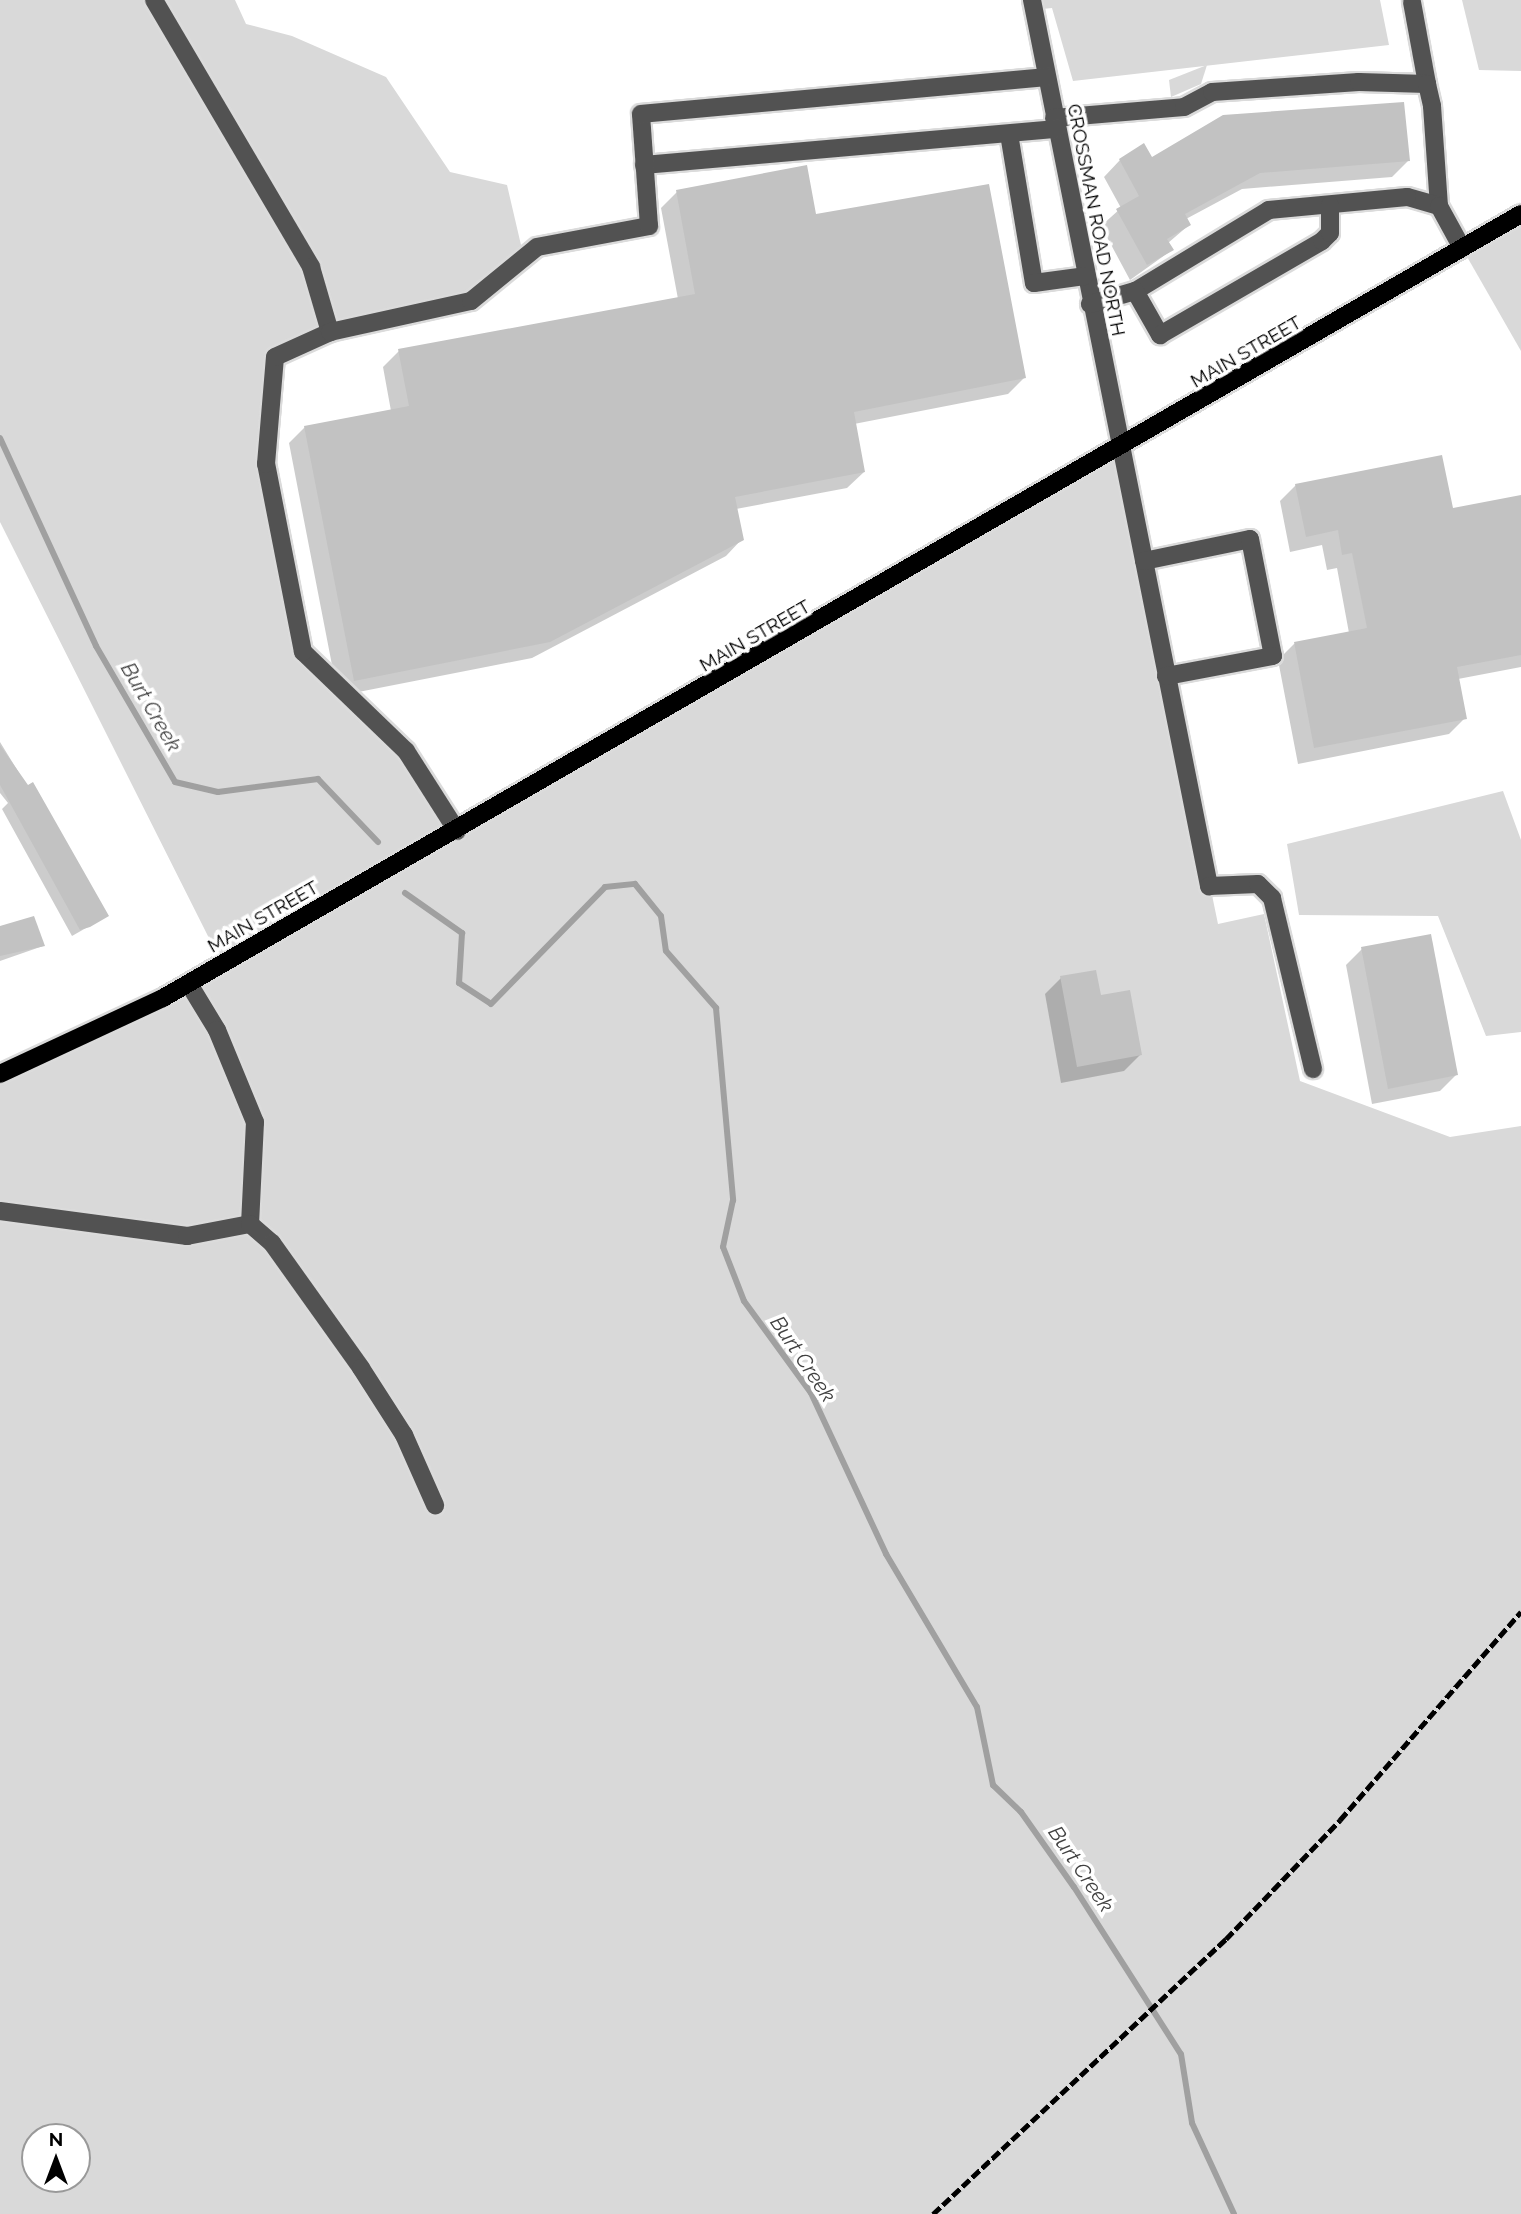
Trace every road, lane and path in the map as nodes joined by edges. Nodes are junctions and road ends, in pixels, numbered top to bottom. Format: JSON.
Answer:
{"nodes":[{"id":1,"x":154,"y":0,"type":"edge"},
{"id":2,"x":1032,"y":0,"type":"edge"},
{"id":3,"x":1412,"y":2,"type":"dead end"},
{"id":4,"x":1046,"y":77,"type":"junction"},
{"id":5,"x":1427,"y":84,"type":"junction"},
{"id":6,"x":1055,"y":123,"type":"junction"},
{"id":7,"x":1009,"y":134,"type":"junction"},
{"id":8,"x":645,"y":165,"type":"junction"},
{"id":9,"x":1330,"y":205,"type":"junction"},
{"id":10,"x":1439,"y":206,"type":"junction"},
{"id":11,"x":1521,"y":214,"type":"edge"},
{"id":12,"x":1462,"y":248,"type":"junction"},
{"id":13,"x":1085,"y":276,"type":"junction"},
{"id":14,"x":1135,"y":291,"type":"junction"},
{"id":15,"x":1090,"y":304,"type":"junction"},
{"id":16,"x":330,"y":332,"type":"junction"},
{"id":17,"x":1120,"y":448,"type":"junction"},
{"id":18,"x":1144,"y":561,"type":"junction"},
{"id":19,"x":1166,"y":676,"type":"junction"},
{"id":20,"x":457,"y":831,"type":"junction"},
{"id":21,"x":188,"y":984,"type":"junction"},
{"id":22,"x":1313,"y":1069,"type":"dead end"},
{"id":23,"x":0,"y":1074,"type":"edge"},
{"id":24,"x":0,"y":1211,"type":"edge"},
{"id":25,"x":250,"y":1224,"type":"junction"},
{"id":26,"x":435,"y":1505,"type":"dead end"}],
"edges":[{"from":1,"to":16,"type":"street"},
{"from":2,"to":4,"type":"street","name":"CROSSMAN ROAD NORTH"},
{"from":3,"to":5,"type":"street"},
{"from":4,"to":6,"type":"street","name":"CROSSMAN ROAD NORTH"},
{"from":4,"to":8,"type":"street"},
{"from":5,"to":6,"type":"street"},
{"from":5,"to":10,"type":"street"},
{"from":6,"to":7,"type":"street"},
{"from":6,"to":13,"type":"street","name":"CROSSMAN ROAD NORTH"},
{"from":7,"to":8,"type":"street"},
{"from":7,"to":13,"type":"street"},
{"from":8,"to":16,"type":"street"},
{"from":9,"to":10,"type":"street"},
{"from":9,"to":14,"type":"street"},
{"from":9,"to":14,"type":"street"},
{"from":10,"to":12,"type":"street"},
{"from":11,"to":12,"type":"main road","name":"MAIN STREET"},
{"from":12,"to":17,"type":"main road","name":"MAIN STREET"},
{"from":13,"to":15,"type":"street","name":"CROSSMAN ROAD NORTH"},
{"from":14,"to":15,"type":"street"},
{"from":15,"to":17,"type":"street","name":"CROSSMAN ROAD NORTH"},
{"from":16,"to":20,"type":"street"},
{"from":17,"to":18,"type":"street","name":"CROSSMAN ROAD NORTH"},
{"from":17,"to":20,"type":"main road","name":"MAIN STREET"},
{"from":18,"to":19,"type":"street","name":"CROSSMAN ROAD NORTH"},
{"from":18,"to":19,"type":"street"},
{"from":19,"to":22,"type":"street","name":"CROSSMAN ROAD NORTH"},
{"from":20,"to":21,"type":"main road","name":"MAIN STREET"},
{"from":21,"to":23,"type":"main road","name":"MAIN STREET"},
{"from":21,"to":25,"type":"street"},
{"from":24,"to":25,"type":"street"},
{"from":25,"to":26,"type":"street"}]}
